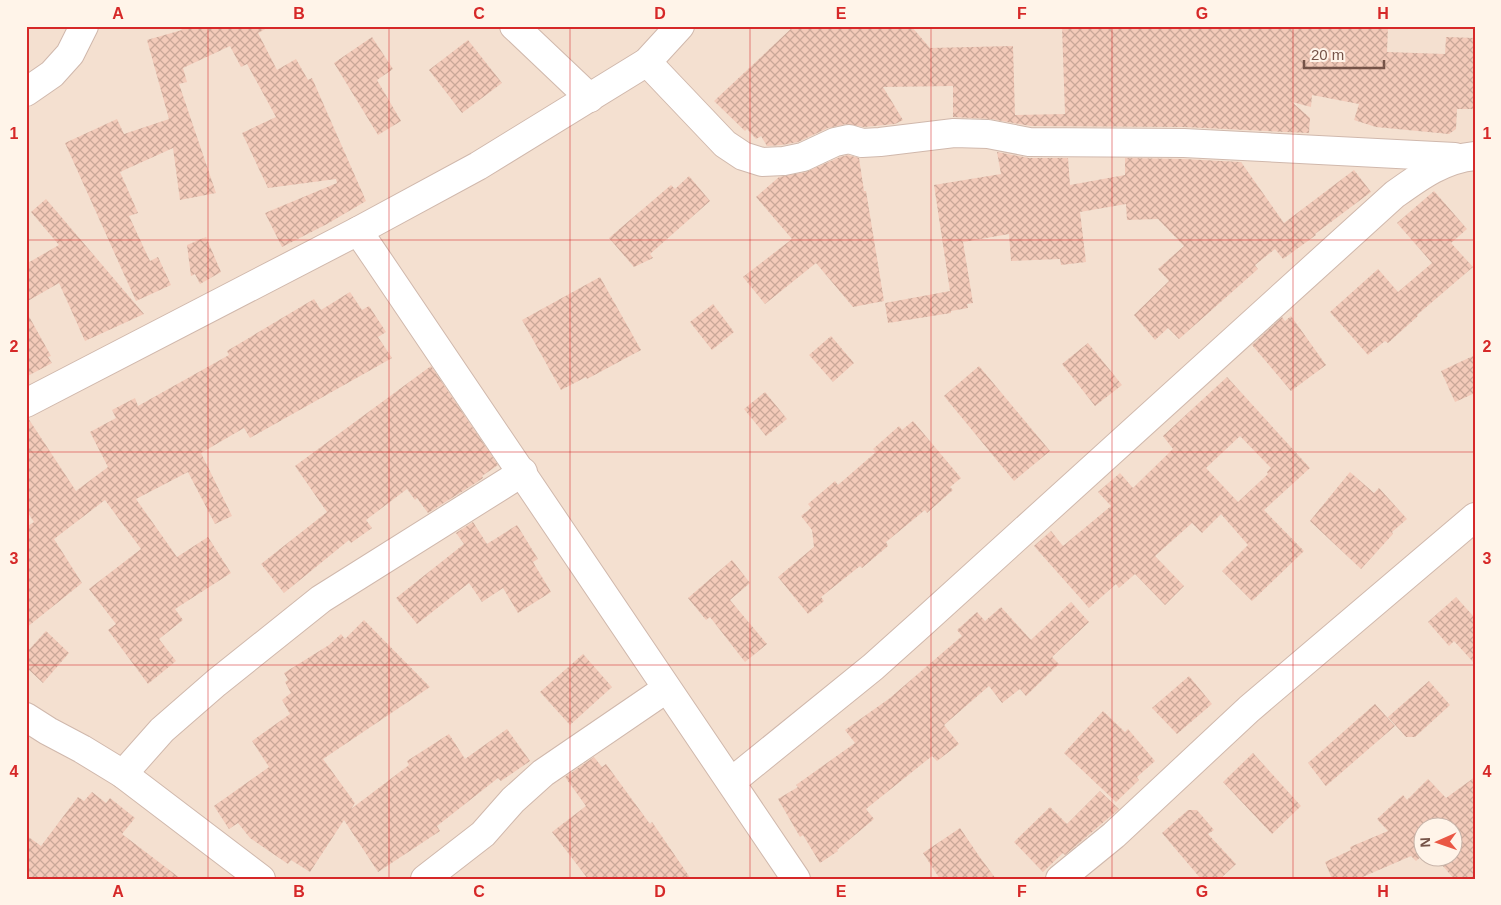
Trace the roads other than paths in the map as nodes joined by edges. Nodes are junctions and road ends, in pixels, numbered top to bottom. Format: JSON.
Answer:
{"nodes":[{"id":1,"x":84,"y":26,"type":"edge"},
{"id":2,"x":514,"y":26,"type":"edge"},
{"id":3,"x":680,"y":26,"type":"edge"},
{"id":4,"x":647,"y":62,"type":"junction"},
{"id":5,"x":26,"y":92,"type":"edge"},
{"id":6,"x":590,"y":98,"type":"junction"},
{"id":7,"x":1468,"y":157,"type":"edge"},
{"id":8,"x":358,"y":231,"type":"junction"},
{"id":9,"x":26,"y":403,"type":"edge"},
{"id":10,"x":523,"y":472,"type":"junction"},
{"id":11,"x":1475,"y":517,"type":"edge"},
{"id":12,"x":666,"y":689,"type":"junction"},
{"id":13,"x":26,"y":717,"type":"edge"},
{"id":14,"x":123,"y":774,"type":"junction"},
{"id":15,"x":731,"y":782,"type":"junction"},
{"id":16,"x":261,"y":879,"type":"edge"},
{"id":17,"x":425,"y":879,"type":"edge"},
{"id":18,"x":796,"y":879,"type":"edge"},
{"id":19,"x":1060,"y":879,"type":"edge"}],
"edges":[{"from":1,"to":5,"type":"street"},
{"from":2,"to":6,"type":"street"},
{"from":3,"to":4,"type":"street"},
{"from":4,"to":6,"type":"street"},
{"from":4,"to":7,"type":"street"},
{"from":6,"to":8,"type":"street"},
{"from":7,"to":15,"type":"street"},
{"from":8,"to":9,"type":"street"},
{"from":8,"to":10,"type":"street"},
{"from":10,"to":12,"type":"street"},
{"from":10,"to":14,"type":"street"},
{"from":11,"to":19,"type":"street"},
{"from":12,"to":15,"type":"street"},
{"from":12,"to":17,"type":"street"},
{"from":13,"to":14,"type":"street"},
{"from":14,"to":16,"type":"street"},
{"from":15,"to":18,"type":"street"}]}
